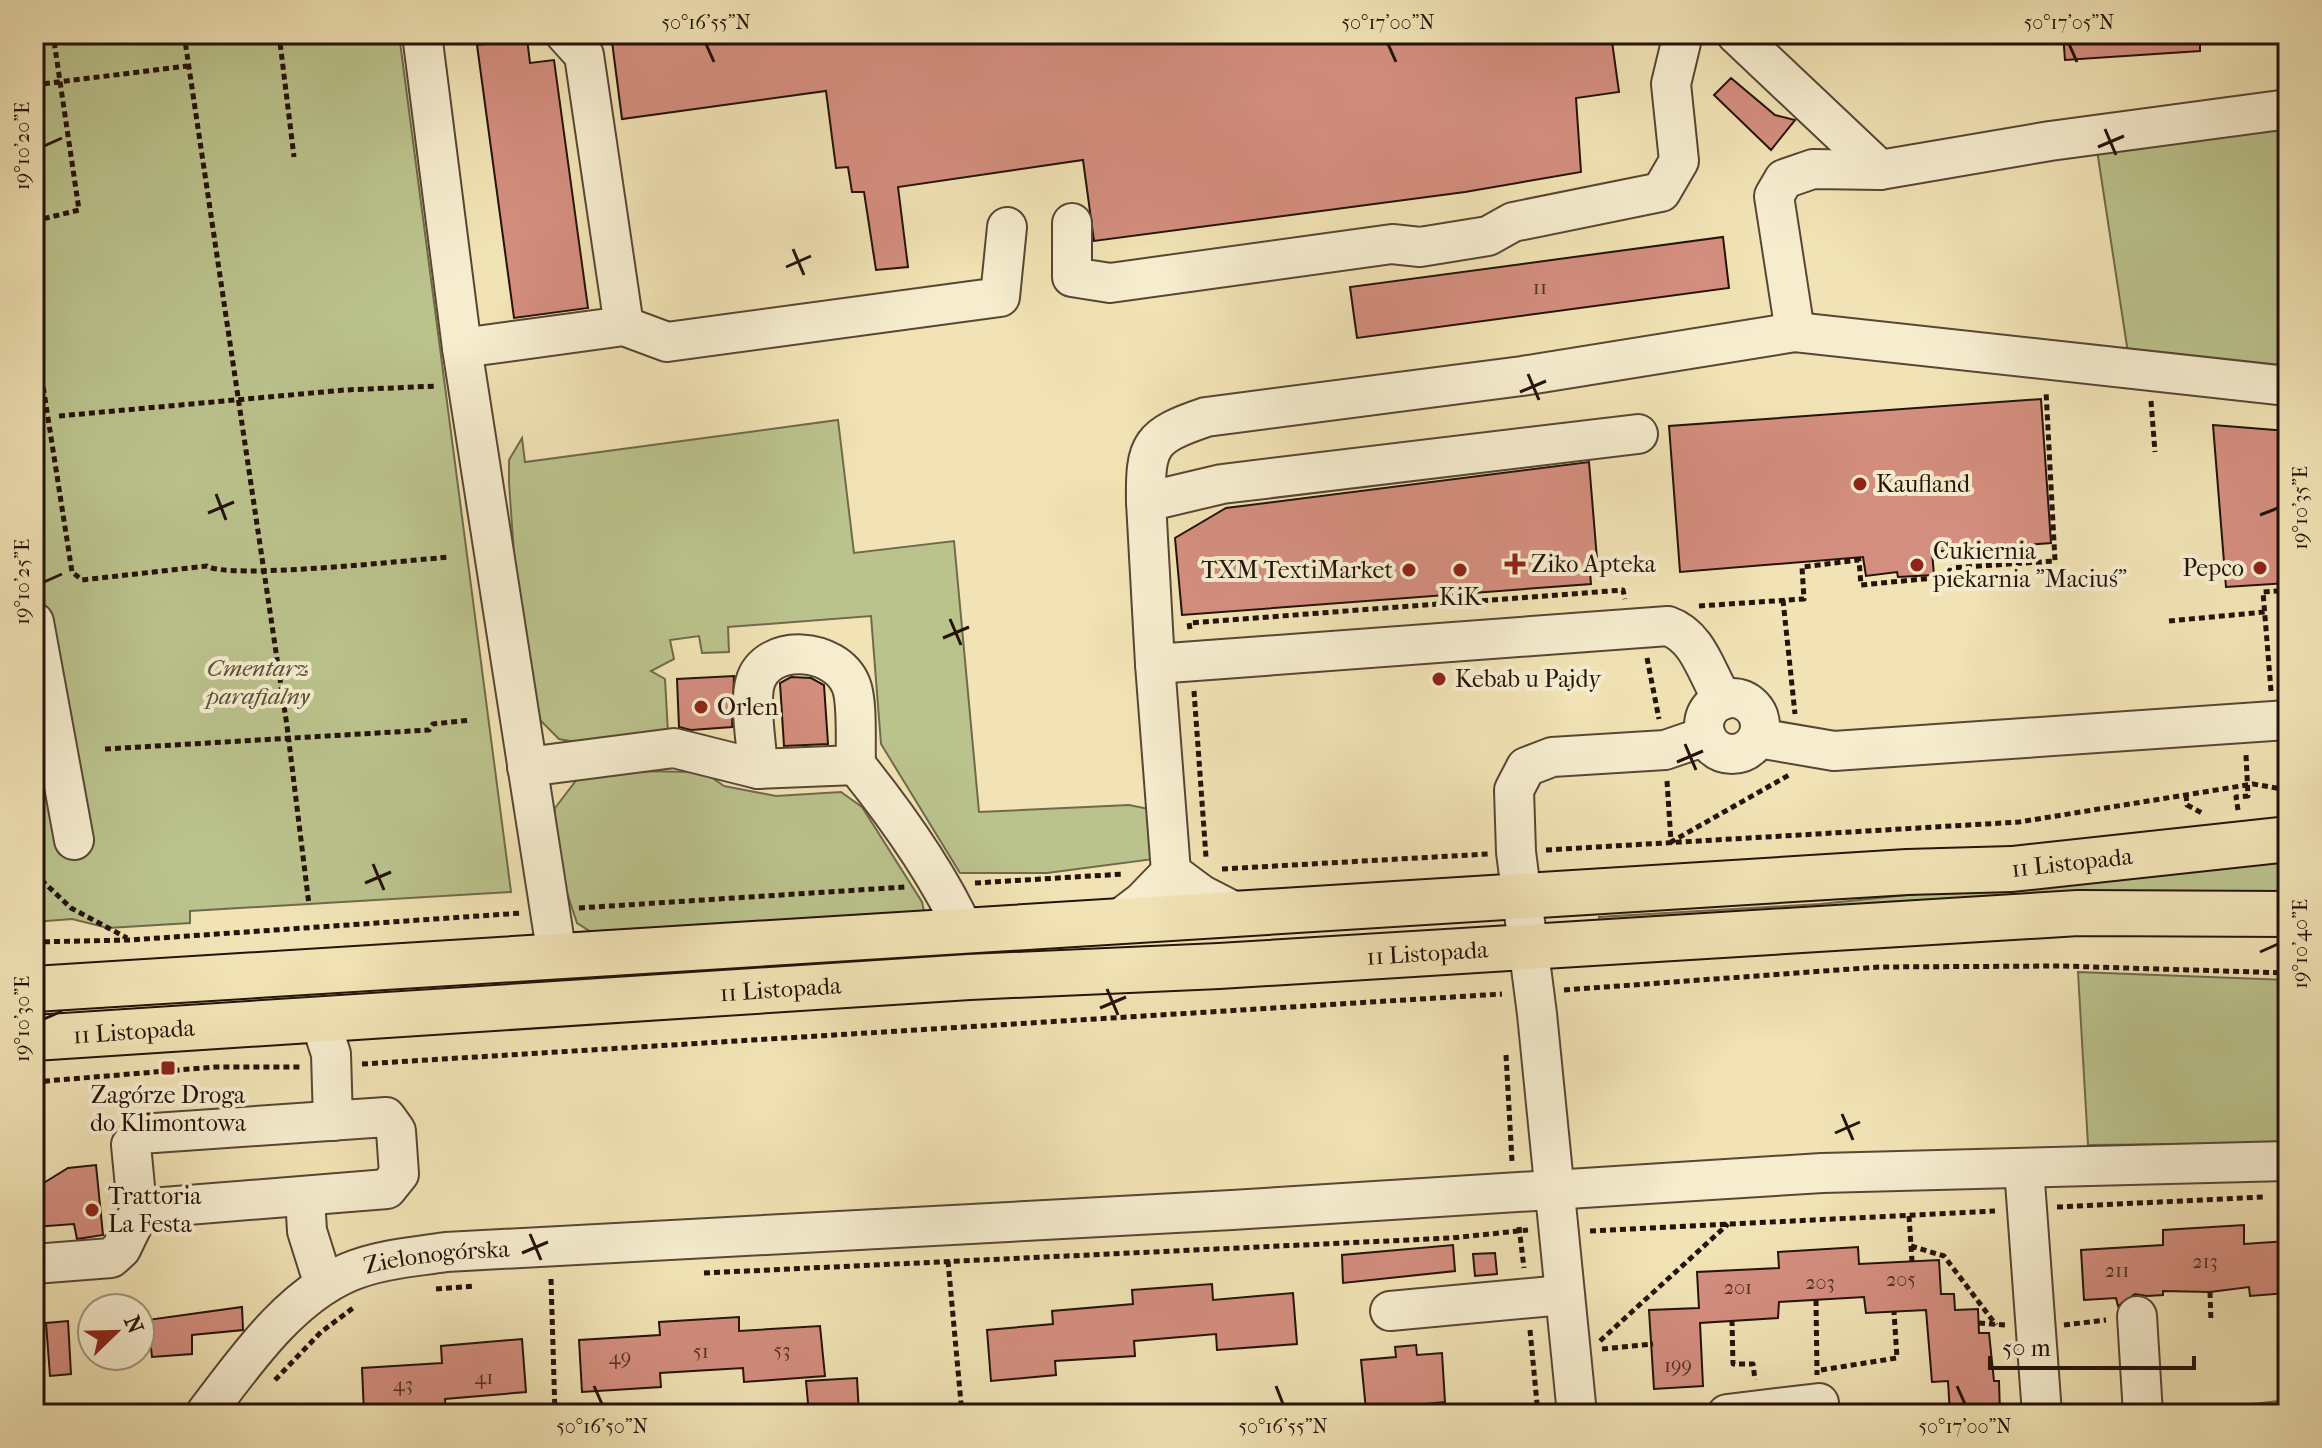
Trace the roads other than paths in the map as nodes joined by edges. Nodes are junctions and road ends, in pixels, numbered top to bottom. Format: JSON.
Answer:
{"nodes":[{"id":1,"x":422,"y":34,"type":"edge"},
{"id":2,"x":565,"y":34,"type":"edge"},
{"id":3,"x":1683,"y":34,"type":"edge"},
{"id":4,"x":1736,"y":34,"type":"edge"},
{"id":5,"x":2288,"y":109,"type":"edge"},
{"id":6,"x":1880,"y":170,"type":"junction"},
{"id":7,"x":1072,"y":223,"type":"dead end"},
{"id":8,"x":1007,"y":227,"type":"dead end"},
{"id":9,"x":624,"y":326,"type":"junction"},
{"id":10,"x":1795,"y":332,"type":"junction"},
{"id":11,"x":462,"y":348,"type":"junction"},
{"id":12,"x":2288,"y":386,"type":"edge"},
{"id":13,"x":1638,"y":434,"type":"dead end"},
{"id":14,"x":1146,"y":502,"type":"junction"},
{"id":15,"x":34,"y":622,"type":"edge"},
{"id":16,"x":1155,"y":664,"type":"junction"},
{"id":17,"x":1723,"y":700,"type":"junction"},
{"id":18,"x":2279,"y":708,"type":"edge"},
{"id":19,"x":1706,"y":736,"type":"junction"},
{"id":20,"x":1758,"y":738,"type":"junction"},
{"id":21,"x":856,"y":765,"type":"junction"},
{"id":22,"x":527,"y":767,"type":"junction"},
{"id":23,"x":758,"y":769,"type":"junction"},
{"id":24,"x":2288,"y":839,"type":"edge"},
{"id":25,"x":74,"y":840,"type":"dead end"},
{"id":26,"x":1171,"y":872,"type":"junction"},
{"id":27,"x":1521,"y":896,"type":"junction"},
{"id":28,"x":1239,"y":914,"type":"junction"},
{"id":29,"x":2288,"y":914,"type":"edge"},
{"id":30,"x":1113,"y":924,"type":"junction"},
{"id":31,"x":965,"y":933,"type":"junction"},
{"id":32,"x":1528,"y":948,"type":"junction"},
{"id":33,"x":557,"y":956,"type":"junction"},
{"id":34,"x":318,"y":971,"type":"junction"},
{"id":35,"x":969,"y":977,"type":"junction"},
{"id":36,"x":34,"y":989,"type":"edge"},
{"id":37,"x":561,"y":1004,"type":"junction"},
{"id":38,"x":34,"y":1038,"type":"edge"},
{"id":39,"x":333,"y":1039,"type":"junction"},
{"id":40,"x":333,"y":1121,"type":"junction"},
{"id":41,"x":2288,"y":1161,"type":"edge"},
{"id":42,"x":2024,"y":1168,"type":"junction"},
{"id":43,"x":1552,"y":1188,"type":"junction"},
{"id":44,"x":305,"y":1196,"type":"junction"},
{"id":45,"x":142,"y":1206,"type":"junction"},
{"id":46,"x":34,"y":1264,"type":"edge"},
{"id":47,"x":324,"y":1285,"type":"junction"},
{"id":48,"x":1563,"y":1295,"type":"junction"},
{"id":49,"x":1390,"y":1311,"type":"dead end"},
{"id":50,"x":2137,"y":1316,"type":"dead end"},
{"id":51,"x":1818,"y":1387,"type":"road end"},
{"id":52,"x":1742,"y":1411,"type":"edge"},
{"id":53,"x":205,"y":1414,"type":"edge"},
{"id":54,"x":1577,"y":1414,"type":"edge"},
{"id":55,"x":2042,"y":1414,"type":"edge"},
{"id":56,"x":2143,"y":1414,"type":"edge"}],
"edges":[{"from":1,"to":11,"type":"street"},
{"from":2,"to":9,"type":"street"},
{"from":3,"to":7,"type":"street"},
{"from":4,"to":6,"type":"street"},
{"from":5,"to":6,"type":"street"},
{"from":6,"to":10,"type":"street"},
{"from":8,"to":9,"type":"street"},
{"from":9,"to":11,"type":"street"},
{"from":10,"to":12,"type":"street"},
{"from":10,"to":14,"type":"street"},
{"from":11,"to":22,"type":"street"},
{"from":13,"to":14,"type":"street"},
{"from":14,"to":16,"type":"street"},
{"from":15,"to":25,"type":"street"},
{"from":16,"to":17,"type":"street"},
{"from":16,"to":26,"type":"street"},
{"from":17,"to":19,"type":"street"},
{"from":17,"to":20,"type":"street"},
{"from":18,"to":20,"type":"street"},
{"from":19,"to":20,"type":"street"},
{"from":19,"to":27,"type":"street"},
{"from":21,"to":23,"type":"street"},
{"from":21,"to":23,"type":"street"},
{"from":21,"to":31,"type":"street"},
{"from":22,"to":23,"type":"street"},
{"from":22,"to":33,"type":"street"},
{"from":24,"to":27,"type":"main road","name":"11 Listopada"},
{"from":26,"to":28,"type":"street"},
{"from":26,"to":30,"type":"street"},
{"from":27,"to":28,"type":"main road","name":"11 Listopada"},
{"from":27,"to":32,"type":"street"},
{"from":28,"to":30,"type":"main road","name":"11 Listopada"},
{"from":29,"to":32,"type":"main road","name":"11 Listopada"},
{"from":30,"to":31,"type":"main road","name":"11 Listopada"},
{"from":31,"to":33,"type":"main road","name":"11 Listopada"},
{"from":31,"to":35,"type":"main road"},
{"from":32,"to":35,"type":"main road","name":"11 Listopada"},
{"from":32,"to":43,"type":"street"},
{"from":33,"to":34,"type":"main road","name":"11 Listopada"},
{"from":33,"to":37,"type":"main road"},
{"from":34,"to":36,"type":"main road","name":"11 Listopada"},
{"from":34,"to":39,"type":"main road"},
{"from":35,"to":37,"type":"main road","name":"11 Listopada"},
{"from":37,"to":39,"type":"main road","name":"11 Listopada"},
{"from":38,"to":39,"type":"main road","name":"11 Listopada"},
{"from":39,"to":40,"type":"street"},
{"from":40,"to":44,"type":"street"},
{"from":40,"to":45,"type":"street"},
{"from":41,"to":42,"type":"street"},
{"from":42,"to":43,"type":"street"},
{"from":42,"to":55,"type":"street"},
{"from":43,"to":47,"type":"street","name":"Zielonogórska"},
{"from":43,"to":48,"type":"street"},
{"from":44,"to":45,"type":"street"},
{"from":44,"to":47,"type":"street"},
{"from":45,"to":46,"type":"street"},
{"from":47,"to":53,"type":"street","name":"Zielonogórska"},
{"from":48,"to":49,"type":"street"},
{"from":48,"to":54,"type":"street"},
{"from":50,"to":56,"type":"street"},
{"from":51,"to":52,"type":"street"}]}
